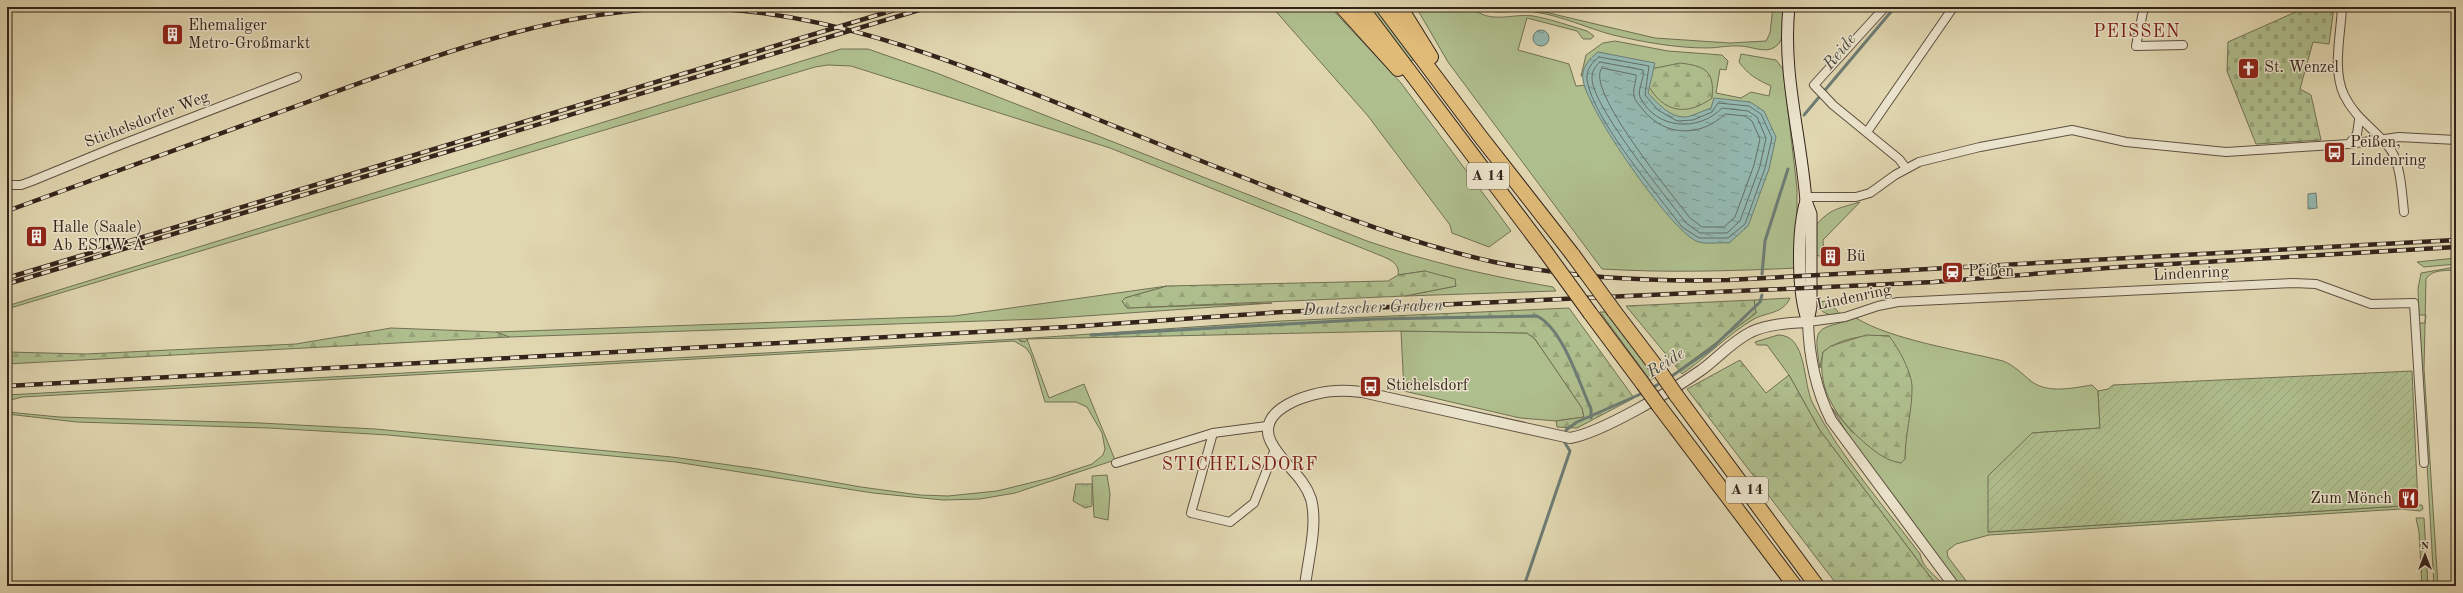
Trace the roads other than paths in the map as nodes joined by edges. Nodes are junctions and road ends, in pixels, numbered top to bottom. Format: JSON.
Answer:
{"nodes":[{"id":1,"x":1342,"y":7,"type":"edge"},
{"id":2,"x":1361,"y":7,"type":"edge"},
{"id":3,"x":1383,"y":7,"type":"edge"},
{"id":4,"x":1400,"y":7,"type":"edge"},
{"id":5,"x":1789,"y":7,"type":"edge"},
{"id":6,"x":1885,"y":7,"type":"edge"},
{"id":7,"x":1951,"y":7,"type":"edge"},
{"id":8,"x":2144,"y":7,"type":"edge"},
{"id":9,"x":2342,"y":7,"type":"edge"},
{"id":10,"x":2183,"y":45,"type":"dead end"},
{"id":11,"x":297,"y":77,"type":"dead end"},
{"id":12,"x":1431,"y":101,"type":"junction"},
{"id":13,"x":2359,"y":120,"type":"junction"},
{"id":14,"x":1867,"y":132,"type":"junction"},
{"id":15,"x":1480,"y":136,"type":"junction"},
{"id":16,"x":2456,"y":140,"type":"edge"},
{"id":17,"x":2383,"y":141,"type":"junction"},
{"id":18,"x":2349,"y":144,"type":"junction"},
{"id":19,"x":1906,"y":168,"type":"junction"},
{"id":20,"x":7,"y":185,"type":"edge"},
{"id":21,"x":1805,"y":199,"type":"junction"},
{"id":22,"x":2404,"y":212,"type":"dead end"},
{"id":23,"x":1808,"y":322,"type":"junction"},
{"id":24,"x":1267,"y":426,"type":"junction"},
{"id":25,"x":1213,"y":433,"type":"junction"},
{"id":26,"x":1275,"y":449,"type":"junction"},
{"id":27,"x":1116,"y":463,"type":"dead end"},
{"id":28,"x":2424,"y":463,"type":"dead end"},
{"id":29,"x":1304,"y":586,"type":"edge"},
{"id":30,"x":1794,"y":586,"type":"edge"},
{"id":31,"x":1817,"y":586,"type":"edge"},
{"id":32,"x":1954,"y":586,"type":"edge"}],
"edges":[{"from":1,"to":12,"type":"highway"},
{"from":2,"to":12,"type":"highway","number":"A 14"},
{"from":3,"to":15,"type":"highway","number":"A 14"},
{"from":4,"to":15,"type":"highway"},
{"from":5,"to":21,"type":"main road"},
{"from":6,"to":14,"type":"street"},
{"from":7,"to":14,"type":"street"},
{"from":8,"to":10,"type":"street"},
{"from":9,"to":13,"type":"street"},
{"from":11,"to":20,"type":"street","name":"Stichelsdorfer Weg"},
{"from":12,"to":30,"type":"highway","number":"A 14","bridge":true},
{"from":13,"to":17,"type":"street"},
{"from":13,"to":18,"type":"street"},
{"from":14,"to":19,"type":"street"},
{"from":15,"to":31,"type":"highway","number":"A 14","bridge":true},
{"from":16,"to":17,"type":"street"},
{"from":17,"to":18,"type":"street"},
{"from":17,"to":22,"type":"street"},
{"from":18,"to":19,"type":"street"},
{"from":19,"to":21,"type":"street"},
{"from":21,"to":23,"type":"main road"},
{"from":23,"to":24,"type":"street"},
{"from":23,"to":28,"type":"street","name":"Lindenring"},
{"from":23,"to":32,"type":"street"},
{"from":24,"to":25,"type":"street"},
{"from":24,"to":26,"type":"street"},
{"from":25,"to":26,"type":"street"},
{"from":25,"to":27,"type":"street"},
{"from":26,"to":29,"type":"street"}]}
